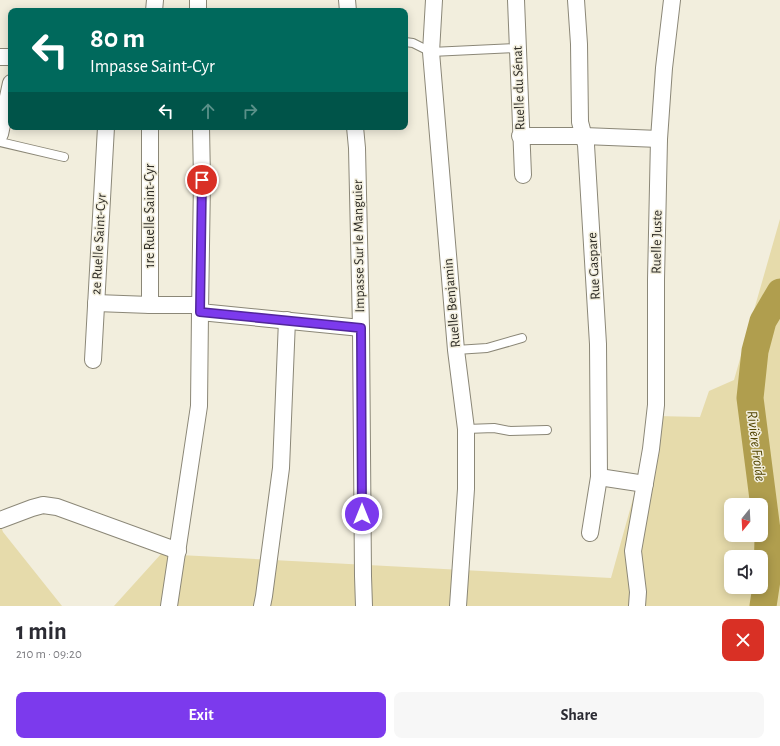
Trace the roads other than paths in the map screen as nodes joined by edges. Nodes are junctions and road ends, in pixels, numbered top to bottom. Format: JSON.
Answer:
{"nodes":[{"id":1,"x":434,"y":0,"type":"edge"},
{"id":2,"x":516,"y":0,"type":"edge"},
{"id":3,"x":576,"y":0,"type":"edge"},
{"id":4,"x":672,"y":0,"type":"edge"},
{"id":5,"x":408,"y":42,"type":"edge"},
{"id":6,"x":517,"y":48,"type":"junction"},
{"id":7,"x":430,"y":52,"type":"junction"},
{"id":8,"x":8,"y":96,"type":"edge"},
{"id":9,"x":106,"y":130,"type":"edge"},
{"id":10,"x":150,"y":130,"type":"edge"},
{"id":11,"x":201,"y":130,"type":"edge"},
{"id":12,"x":355,"y":130,"type":"edge"},
{"id":13,"x":0,"y":134,"type":"edge"},
{"id":14,"x":520,"y":136,"type":"junction"},
{"id":15,"x":584,"y":136,"type":"junction"},
{"id":16,"x":659,"y":139,"type":"junction"},
{"id":17,"x":0,"y":142,"type":"edge"},
{"id":18,"x":64,"y":157,"type":"dead end"},
{"id":19,"x":523,"y":175,"type":"dead end"},
{"id":20,"x":96,"y":303,"type":"junction"},
{"id":21,"x":150,"y":306,"type":"junction"},
{"id":22,"x":200,"y":308,"type":"junction"},
{"id":23,"x":286,"y":320,"type":"junction"},
{"id":24,"x":361,"y":328,"type":"junction"},
{"id":25,"x":522,"y":338,"type":"dead end"},
{"id":26,"x":456,"y":350,"type":"junction"},
{"id":27,"x":93,"y":360,"type":"dead end"},
{"id":28,"x":466,"y":429,"type":"junction"},
{"id":29,"x":547,"y":430,"type":"dead end"},
{"id":30,"x":599,"y":477,"type":"junction"},
{"id":31,"x":645,"y":484,"type":"junction"},
{"id":32,"x":0,"y":520,"type":"edge"},
{"id":33,"x":590,"y":532,"type":"dead end"},
{"id":34,"x":178,"y":551,"type":"junction"},
{"id":35,"x":169,"y":606,"type":"edge"},
{"id":36,"x":262,"y":606,"type":"edge"},
{"id":37,"x":364,"y":606,"type":"edge"},
{"id":38,"x":458,"y":606,"type":"edge"},
{"id":39,"x":637,"y":606,"type":"edge"}],
"edges":[{"from":1,"to":7,"type":"street","name":"Ruelle Benjamin"},
{"from":2,"to":6,"type":"street","name":"Ruelle du Sénat"},
{"from":3,"to":15,"type":"street","name":"Rue Gaspare"},
{"from":4,"to":16,"type":"street","name":"Ruelle Juste"},
{"from":5,"to":7,"type":"lane"},
{"from":6,"to":7,"type":"lane"},
{"from":6,"to":14,"type":"street","name":"Ruelle du Sénat"},
{"from":7,"to":26,"type":"street","name":"Ruelle Benjamin"},
{"from":8,"to":13,"type":"street"},
{"from":9,"to":20,"type":"street","name":"2e Ruelle Saint-Cyr"},
{"from":10,"to":21,"type":"street","name":"1re Ruelle Saint-Cyr"},
{"from":11,"to":22,"type":"street"},
{"from":12,"to":24,"type":"street","name":"Impasse Sur le Manguier"},
{"from":14,"to":15,"type":"street"},
{"from":14,"to":19,"type":"street","name":"Ruelle du Sénat"},
{"from":15,"to":16,"type":"street"},
{"from":15,"to":30,"type":"street","name":"Rue Gaspare"},
{"from":16,"to":31,"type":"street","name":"Ruelle Juste"},
{"from":17,"to":18,"type":"lane"},
{"from":20,"to":21,"type":"street"},
{"from":20,"to":27,"type":"street","name":"2e Ruelle Saint-Cyr"},
{"from":21,"to":22,"type":"street"},
{"from":22,"to":23,"type":"street"},
{"from":22,"to":34,"type":"street"},
{"from":23,"to":24,"type":"street"},
{"from":23,"to":36,"type":"street"},
{"from":24,"to":37,"type":"street","name":"Impasse Sur le Manguier"},
{"from":25,"to":26,"type":"lane"},
{"from":26,"to":28,"type":"street","name":"Ruelle Benjamin"},
{"from":28,"to":29,"type":"lane"},
{"from":28,"to":38,"type":"street","name":"Ruelle Benjamin"},
{"from":30,"to":31,"type":"street"},
{"from":30,"to":33,"type":"street","name":"Rue Gaspare"},
{"from":31,"to":39,"type":"street","name":"Ruelle Juste"},
{"from":32,"to":34,"type":"street"},
{"from":34,"to":35,"type":"street"}]}
